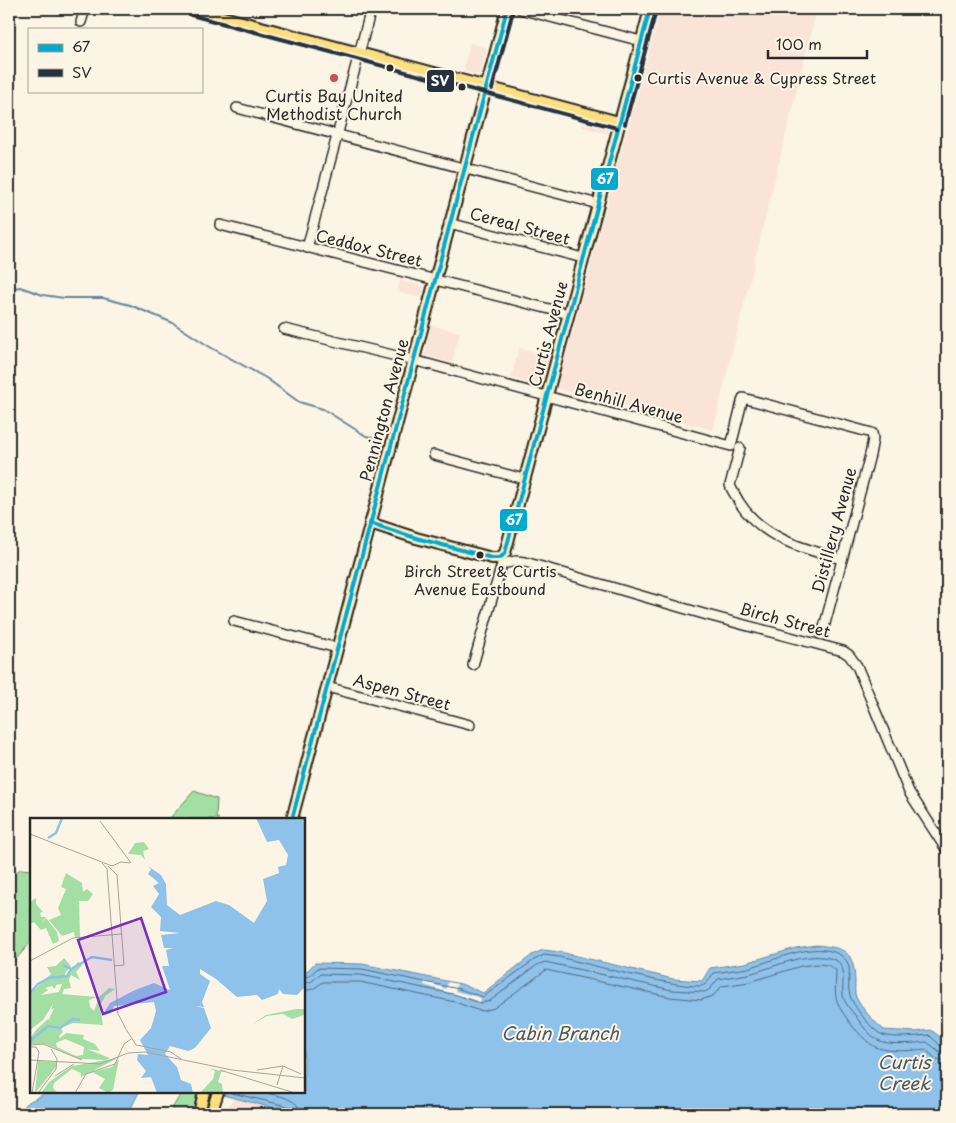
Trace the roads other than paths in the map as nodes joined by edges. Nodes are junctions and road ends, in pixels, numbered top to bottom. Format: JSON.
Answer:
{"nodes":[{"id":1,"x":85,"y":9,"type":"edge"},
{"id":2,"x":193,"y":9,"type":"edge"},
{"id":3,"x":371,"y":9,"type":"edge"},
{"id":4,"x":507,"y":9,"type":"edge"},
{"id":5,"x":520,"y":9,"type":"edge"},
{"id":6,"x":650,"y":9,"type":"edge"},
{"id":7,"x":230,"y":13,"type":"edge"},
{"id":8,"x":81,"y":22,"type":"dead end"},
{"id":9,"x":641,"y":41,"type":"junction"},
{"id":10,"x":359,"y":53,"type":"junction"},
{"id":11,"x":486,"y":86,"type":"junction"},
{"id":12,"x":237,"y":108,"type":"dead end"},
{"id":13,"x":619,"y":122,"type":"junction"},
{"id":14,"x":337,"y":135,"type":"junction"},
{"id":15,"x":464,"y":168,"type":"junction"},
{"id":16,"x":598,"y":204,"type":"junction"},
{"id":17,"x":450,"y":223,"type":"junction"},
{"id":18,"x":220,"y":225,"type":"dead end"},
{"id":19,"x":307,"y":248,"type":"junction"},
{"id":20,"x":583,"y":258,"type":"junction"},
{"id":21,"x":434,"y":280,"type":"junction"},
{"id":22,"x":569,"y":314,"type":"junction"},
{"id":23,"x":284,"y":329,"type":"dead end"},
{"id":24,"x":413,"y":360,"type":"junction"},
{"id":25,"x":547,"y":396,"type":"junction"},
{"id":26,"x":396,"y":424,"type":"junction"},
{"id":27,"x":872,"y":433,"type":"joint"},
{"id":28,"x":740,"y":448,"type":"dead end"},
{"id":29,"x":434,"y":454,"type":"dead end"},
{"id":30,"x":524,"y":479,"type":"junction"},
{"id":31,"x":370,"y":523,"type":"junction"},
{"id":32,"x":392,"y":530,"type":"junction"},
{"id":33,"x":842,"y":559,"type":"junction"},
{"id":34,"x":501,"y":561,"type":"junction"},
{"id":35,"x":234,"y":621,"type":"dead end"},
{"id":36,"x":822,"y":635,"type":"dead end"},
{"id":37,"x":337,"y":648,"type":"junction"},
{"id":38,"x":473,"y":665,"type":"dead end"},
{"id":39,"x":327,"y":687,"type":"junction"},
{"id":40,"x":470,"y":725,"type":"dead end"},
{"id":41,"x":292,"y":818,"type":"edge"},
{"id":42,"x":946,"y":849,"type":"edge"},
{"id":43,"x":204,"y":1094,"type":"edge"},
{"id":44,"x":217,"y":1096,"type":"edge"},
{"id":45,"x":199,"y":1114,"type":"edge"},
{"id":46,"x":212,"y":1114,"type":"edge"}],
"edges":[{"from":1,"to":8,"type":"street"},
{"from":2,"to":7,"type":"main road"},
{"from":3,"to":10,"type":"street"},
{"from":4,"to":11,"type":"main road","name":"Pennington Avenue"},
{"from":5,"to":9,"type":"street"},
{"from":6,"to":9,"type":"main road","name":"Curtis Avenue"},
{"from":7,"to":10,"type":"main road"},
{"from":9,"to":13,"type":"main road","name":"Curtis Avenue"},
{"from":10,"to":11,"type":"main road"},
{"from":10,"to":14,"type":"street"},
{"from":11,"to":13,"type":"main road"},
{"from":11,"to":15,"type":"main road","name":"Pennington Avenue"},
{"from":12,"to":14,"type":"street"},
{"from":13,"to":16,"type":"main road","name":"Curtis Avenue"},
{"from":14,"to":15,"type":"street"},
{"from":14,"to":19,"type":"street"},
{"from":15,"to":16,"type":"street"},
{"from":15,"to":17,"type":"main road","name":"Pennington Avenue"},
{"from":16,"to":20,"type":"main road","name":"Curtis Avenue"},
{"from":17,"to":20,"type":"street","name":"Cereal Street"},
{"from":17,"to":21,"type":"main road","name":"Pennington Avenue"},
{"from":18,"to":19,"type":"street","name":"Ceddox Street"},
{"from":19,"to":21,"type":"street","name":"Ceddox Street"},
{"from":20,"to":22,"type":"main road","name":"Curtis Avenue"},
{"from":21,"to":22,"type":"street","name":"Ceddox Street"},
{"from":21,"to":24,"type":"main road","name":"Pennington Avenue"},
{"from":22,"to":25,"type":"main road","name":"Curtis Avenue"},
{"from":23,"to":24,"type":"street","name":"Benhill Avenue"},
{"from":24,"to":25,"type":"street","name":"Benhill Avenue"},
{"from":24,"to":26,"type":"main road","name":"Pennington Avenue"},
{"from":25,"to":27,"type":"street","name":"Benhill Avenue"},
{"from":25,"to":30,"type":"main road","name":"Curtis Avenue"},
{"from":26,"to":31,"type":"main road","name":"Pennington Avenue"},
{"from":26,"to":32,"type":"main road"},
{"from":27,"to":33,"type":"street","name":"Distillery Avenue"},
{"from":28,"to":33,"type":"street"},
{"from":29,"to":30,"type":"street"},
{"from":30,"to":34,"type":"main road","name":"Curtis Avenue"},
{"from":31,"to":32,"type":"main road","name":"Birch Street"},
{"from":31,"to":37,"type":"main road","name":"Pennington Avenue"},
{"from":32,"to":34,"type":"main road","name":"Birch Street"},
{"from":33,"to":36,"type":"street","name":"Distillery Avenue"},
{"from":34,"to":38,"type":"street","name":"Curtis Avenue"},
{"from":34,"to":42,"type":"street","name":"Birch Street"},
{"from":35,"to":37,"type":"street"},
{"from":37,"to":39,"type":"main road","name":"Pennington Avenue"},
{"from":39,"to":40,"type":"street","name":"Aspen Street"},
{"from":39,"to":41,"type":"main road","name":"Pennington Avenue"},
{"from":43,"to":45,"type":"main road"},
{"from":44,"to":46,"type":"main road"}]}
